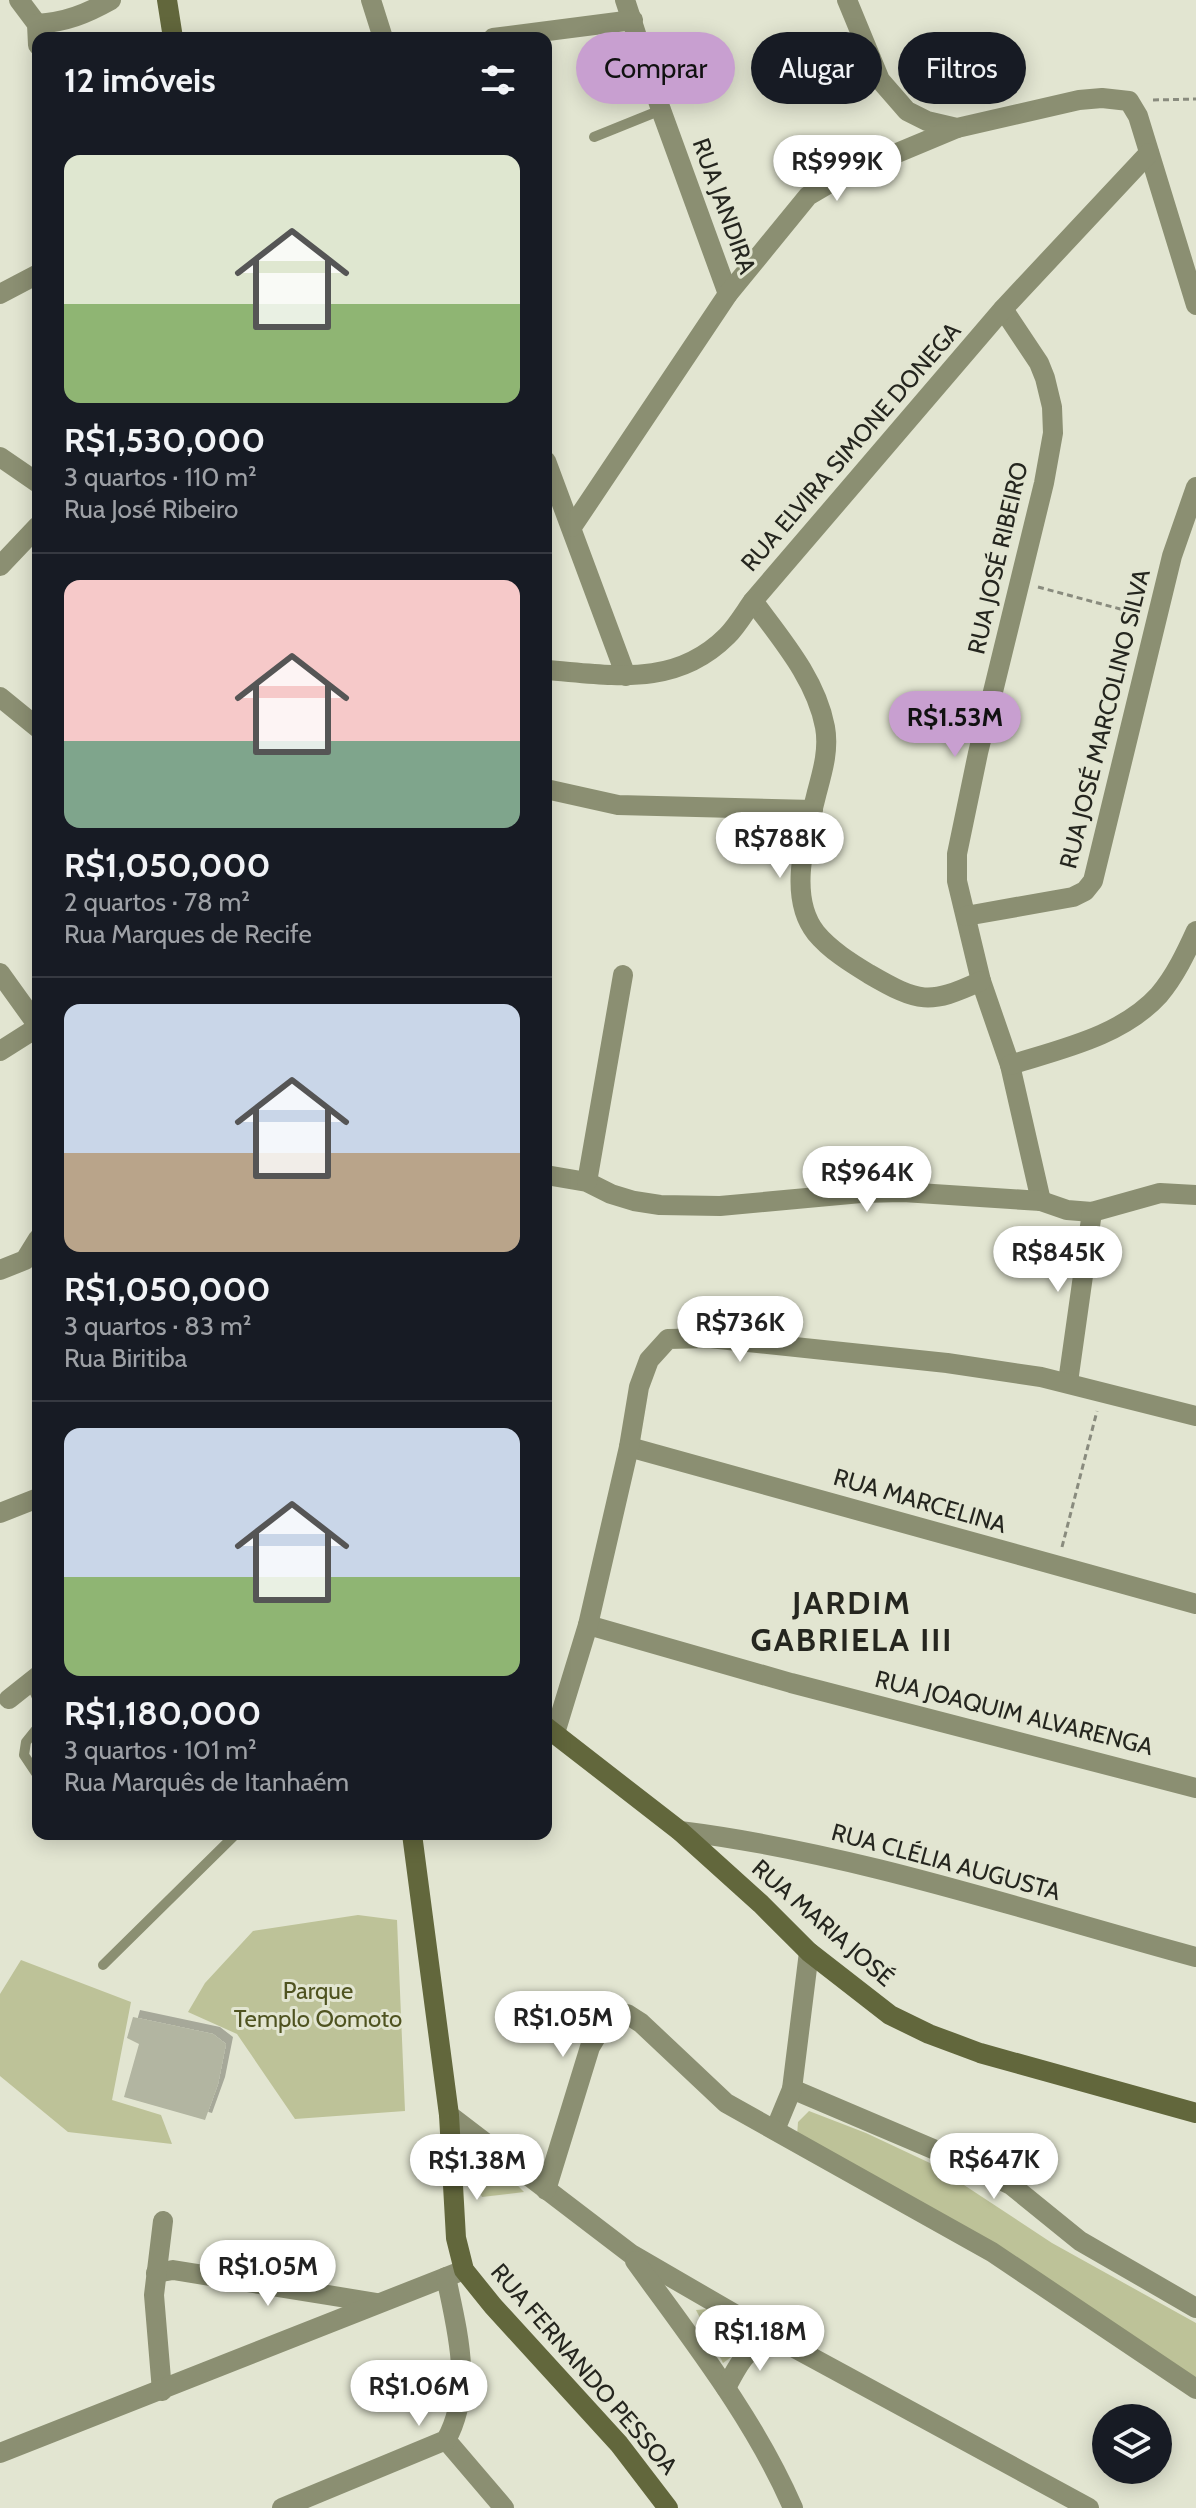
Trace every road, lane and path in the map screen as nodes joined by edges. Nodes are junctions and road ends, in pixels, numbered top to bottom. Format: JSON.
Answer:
{"nodes":[{"id":1,"x":19,"y":0,"type":"edge"},
{"id":2,"x":111,"y":0,"type":"edge"},
{"id":3,"x":167,"y":0,"type":"edge"},
{"id":4,"x":371,"y":0,"type":"edge"},
{"id":5,"x":625,"y":0,"type":"edge"},
{"id":6,"x":847,"y":0,"type":"edge"},
{"id":7,"x":633,"y":20,"type":"junction"},
{"id":8,"x":37,"y":24,"type":"junction"},
{"id":9,"x":37,"y":32,"type":"edge"},
{"id":10,"x":172,"y":32,"type":"edge"},
{"id":11,"x":381,"y":32,"type":"edge"},
{"id":12,"x":540,"y":32,"type":"edge"},
{"id":13,"x":1196,"y":99,"type":"edge"},
{"id":14,"x":1129,"y":101,"type":"junction"},
{"id":15,"x":661,"y":110,"type":"junction"},
{"id":16,"x":957,"y":128,"type":"junction"},
{"id":17,"x":594,"y":137,"type":"dead end"},
{"id":18,"x":1149,"y":153,"type":"junction"},
{"id":19,"x":32,"y":277,"type":"edge"},
{"id":20,"x":0,"y":294,"type":"edge"},
{"id":21,"x":728,"y":294,"type":"junction"},
{"id":22,"x":1196,"y":305,"type":"edge"},
{"id":23,"x":1003,"y":309,"type":"junction"},
{"id":24,"x":0,"y":457,"type":"edge"},
{"id":25,"x":552,"y":476,"type":"edge"},
{"id":26,"x":32,"y":479,"type":"edge"},
{"id":27,"x":1196,"y":487,"type":"edge"},
{"id":28,"x":572,"y":527,"type":"junction"},
{"id":29,"x":32,"y":532,"type":"edge"},
{"id":30,"x":0,"y":566,"type":"edge"},
{"id":31,"x":1019,"y":582,"type":"junction"},
{"id":32,"x":753,"y":601,"type":"junction"},
{"id":33,"x":1156,"y":618,"type":"junction"},
{"id":34,"x":552,"y":670,"type":"edge"},
{"id":35,"x":626,"y":676,"type":"junction"},
{"id":36,"x":0,"y":697,"type":"edge"},
{"id":37,"x":32,"y":723,"type":"edge"},
{"id":38,"x":552,"y":790,"type":"edge"},
{"id":39,"x":813,"y":810,"type":"junction"},
{"id":40,"x":966,"y":916,"type":"junction"},
{"id":41,"x":1196,"y":931,"type":"edge"},
{"id":42,"x":0,"y":973,"type":"edge"},
{"id":43,"x":623,"y":975,"type":"dead end"},
{"id":44,"x":981,"y":981,"type":"junction"},
{"id":45,"x":32,"y":1018,"type":"edge"},
{"id":46,"x":32,"y":1030,"type":"edge"},
{"id":47,"x":0,"y":1051,"type":"edge"},
{"id":48,"x":1010,"y":1065,"type":"junction"},
{"id":49,"x":552,"y":1176,"type":"edge"},
{"id":50,"x":587,"y":1182,"type":"junction"},
{"id":51,"x":1196,"y":1195,"type":"edge"},
{"id":52,"x":1041,"y":1201,"type":"junction"},
{"id":53,"x":1092,"y":1212,"type":"junction"},
{"id":54,"x":32,"y":1249,"type":"edge"},
{"id":55,"x":0,"y":1270,"type":"edge"},
{"id":56,"x":1068,"y":1382,"type":"junction"},
{"id":57,"x":1103,"y":1390,"type":"junction"},
{"id":58,"x":1196,"y":1416,"type":"edge"},
{"id":59,"x":629,"y":1447,"type":"junction"},
{"id":60,"x":32,"y":1500,"type":"edge"},
{"id":61,"x":0,"y":1513,"type":"edge"},
{"id":62,"x":1057,"y":1566,"type":"junction"},
{"id":63,"x":1196,"y":1604,"type":"edge"},
{"id":64,"x":588,"y":1625,"type":"junction"},
{"id":65,"x":32,"y":1688,"type":"edge"},
{"id":66,"x":9,"y":1699,"type":"dead end"},
{"id":67,"x":552,"y":1727,"type":"edge"},
{"id":68,"x":552,"y":1731,"type":"edge"},
{"id":69,"x":32,"y":1734,"type":"edge"},
{"id":70,"x":32,"y":1767,"type":"edge"},
{"id":71,"x":1196,"y":1788,"type":"edge"},
{"id":72,"x":680,"y":1831,"type":"junction"},
{"id":73,"x":230,"y":1840,"type":"edge"},
{"id":74,"x":413,"y":1840,"type":"edge"},
{"id":75,"x":809,"y":1952,"type":"junction"},
{"id":76,"x":1196,"y":1957,"type":"edge"},
{"id":77,"x":103,"y":1965,"type":"dead end"},
{"id":78,"x":792,"y":2089,"type":"junction"},
{"id":79,"x":1196,"y":2113,"type":"edge"},
{"id":80,"x":449,"y":2115,"type":"junction"},
{"id":81,"x":775,"y":2130,"type":"junction"},
{"id":82,"x":546,"y":2190,"type":"junction"},
{"id":83,"x":163,"y":2221,"type":"dead end"},
{"id":84,"x":631,"y":2254,"type":"junction"},
{"id":85,"x":156,"y":2273,"type":"junction"},
{"id":86,"x":455,"y":2274,"type":"junction"},
{"id":87,"x":379,"y":2304,"type":"junction"},
{"id":88,"x":1196,"y":2308,"type":"edge"},
{"id":89,"x":776,"y":2338,"type":"junction"},
{"id":90,"x":726,"y":2388,"type":"junction"},
{"id":91,"x":1196,"y":2389,"type":"edge"},
{"id":92,"x":162,"y":2391,"type":"junction"},
{"id":93,"x":446,"y":2440,"type":"junction"},
{"id":94,"x":0,"y":2453,"type":"edge"},
{"id":95,"x":1064,"y":2503,"type":"edge"},
{"id":96,"x":282,"y":2508,"type":"edge"},
{"id":97,"x":504,"y":2508,"type":"edge"},
{"id":98,"x":668,"y":2508,"type":"edge"},
{"id":99,"x":793,"y":2508,"type":"edge"},
{"id":100,"x":1089,"y":2508,"type":"edge"}],
"edges":[{"from":1,"to":8,"type":"street"},
{"from":2,"to":8,"type":"street"},
{"from":3,"to":10,"type":"main road"},
{"from":4,"to":11,"type":"street"},
{"from":5,"to":7,"type":"street","name":"RUA JANDIRA"},
{"from":6,"to":16,"type":"street"},
{"from":7,"to":12,"type":"street"},
{"from":7,"to":15,"type":"street","name":"RUA JANDIRA"},
{"from":8,"to":9,"type":"street"},
{"from":13,"to":14,"type":"path"},
{"from":14,"to":16,"type":"street"},
{"from":14,"to":18,"type":"street"},
{"from":15,"to":17,"type":"lane"},
{"from":15,"to":21,"type":"street","name":"RUA JANDIRA"},
{"from":16,"to":21,"type":"street"},
{"from":18,"to":22,"type":"street"},
{"from":18,"to":23,"type":"street","name":"RUA ELVIRA SIMONE DONEGA"},
{"from":19,"to":20,"type":"street"},
{"from":21,"to":28,"type":"street"},
{"from":23,"to":31,"type":"street","name":"RUA JOSÉ RIBEIRO"},
{"from":23,"to":32,"type":"street","name":"RUA ELVIRA SIMONE DONEGA"},
{"from":24,"to":26,"type":"street"},
{"from":25,"to":28,"type":"street"},
{"from":27,"to":33,"type":"street","name":"RUA JOSÉ MARCOLINO SILVA"},
{"from":28,"to":35,"type":"street"},
{"from":29,"to":30,"type":"street"},
{"from":31,"to":33,"type":"path"},
{"from":31,"to":40,"type":"street","name":"RUA JOSÉ RIBEIRO"},
{"from":32,"to":35,"type":"street","name":"RUA ELVIRA SIMONE DONEGA"},
{"from":32,"to":39,"type":"street"},
{"from":33,"to":40,"type":"street","name":"RUA JOSÉ MARCOLINO SILVA"},
{"from":34,"to":35,"type":"street","name":"RUA ELVIRA SIMONE DONEGA"},
{"from":36,"to":37,"type":"street"},
{"from":38,"to":39,"type":"street"},
{"from":39,"to":44,"type":"street"},
{"from":40,"to":44,"type":"street","name":"RUA JOSÉ RIBEIRO"},
{"from":41,"to":48,"type":"street"},
{"from":42,"to":45,"type":"street"},
{"from":43,"to":50,"type":"street"},
{"from":44,"to":48,"type":"street","name":"RUA JOSÉ RIBEIRO"},
{"from":46,"to":47,"type":"street"},
{"from":48,"to":52,"type":"street","name":"RUA JOSÉ RIBEIRO"},
{"from":49,"to":50,"type":"street"},
{"from":50,"to":52,"type":"street"},
{"from":51,"to":53,"type":"street"},
{"from":52,"to":53,"type":"street"},
{"from":53,"to":56,"type":"street"},
{"from":54,"to":55,"type":"street"},
{"from":56,"to":57,"type":"street"},
{"from":56,"to":59,"type":"street"},
{"from":57,"to":58,"type":"street"},
{"from":57,"to":62,"type":"path"},
{"from":59,"to":62,"type":"street","name":"RUA MARCELINA"},
{"from":59,"to":64,"type":"street"},
{"from":60,"to":61,"type":"street"},
{"from":62,"to":63,"type":"street","name":"RUA MARCELINA"},
{"from":64,"to":67,"type":"street"},
{"from":64,"to":71,"type":"street","name":"RUA JOAQUIM ALVARENGA"},
{"from":65,"to":66,"type":"street"},
{"from":68,"to":72,"type":"main road","name":"RUA MARIA JOSÉ"},
{"from":69,"to":70,"type":"lane"},
{"from":72,"to":75,"type":"main road","name":"RUA MARIA JOSÉ"},
{"from":72,"to":76,"type":"street","name":"RUA CLÉLIA AUGUSTA"},
{"from":73,"to":77,"type":"lane"},
{"from":74,"to":80,"type":"main road","name":"RUA FERNANDO PESSOA"},
{"from":75,"to":78,"type":"street"},
{"from":75,"to":79,"type":"main road","name":"RUA MARIA JOSÉ"},
{"from":78,"to":81,"type":"street"},
{"from":78,"to":88,"type":"street"},
{"from":80,"to":82,"type":"street"},
{"from":80,"to":86,"type":"main road","name":"RUA FERNANDO PESSOA"},
{"from":81,"to":82,"type":"street"},
{"from":81,"to":91,"type":"street"},
{"from":82,"to":84,"type":"street"},
{"from":83,"to":85,"type":"street"},
{"from":84,"to":89,"type":"street"},
{"from":84,"to":90,"type":"street"},
{"from":85,"to":87,"type":"street"},
{"from":85,"to":92,"type":"street"},
{"from":86,"to":87,"type":"street"},
{"from":86,"to":93,"type":"street"},
{"from":86,"to":98,"type":"main road","name":"RUA FERNANDO PESSOA"},
{"from":87,"to":92,"type":"street"},
{"from":89,"to":90,"type":"street"},
{"from":89,"to":95,"type":"street"},
{"from":90,"to":99,"type":"street"},
{"from":92,"to":94,"type":"street"},
{"from":93,"to":96,"type":"street"},
{"from":93,"to":97,"type":"street"},
{"from":95,"to":100,"type":"street"}]}
